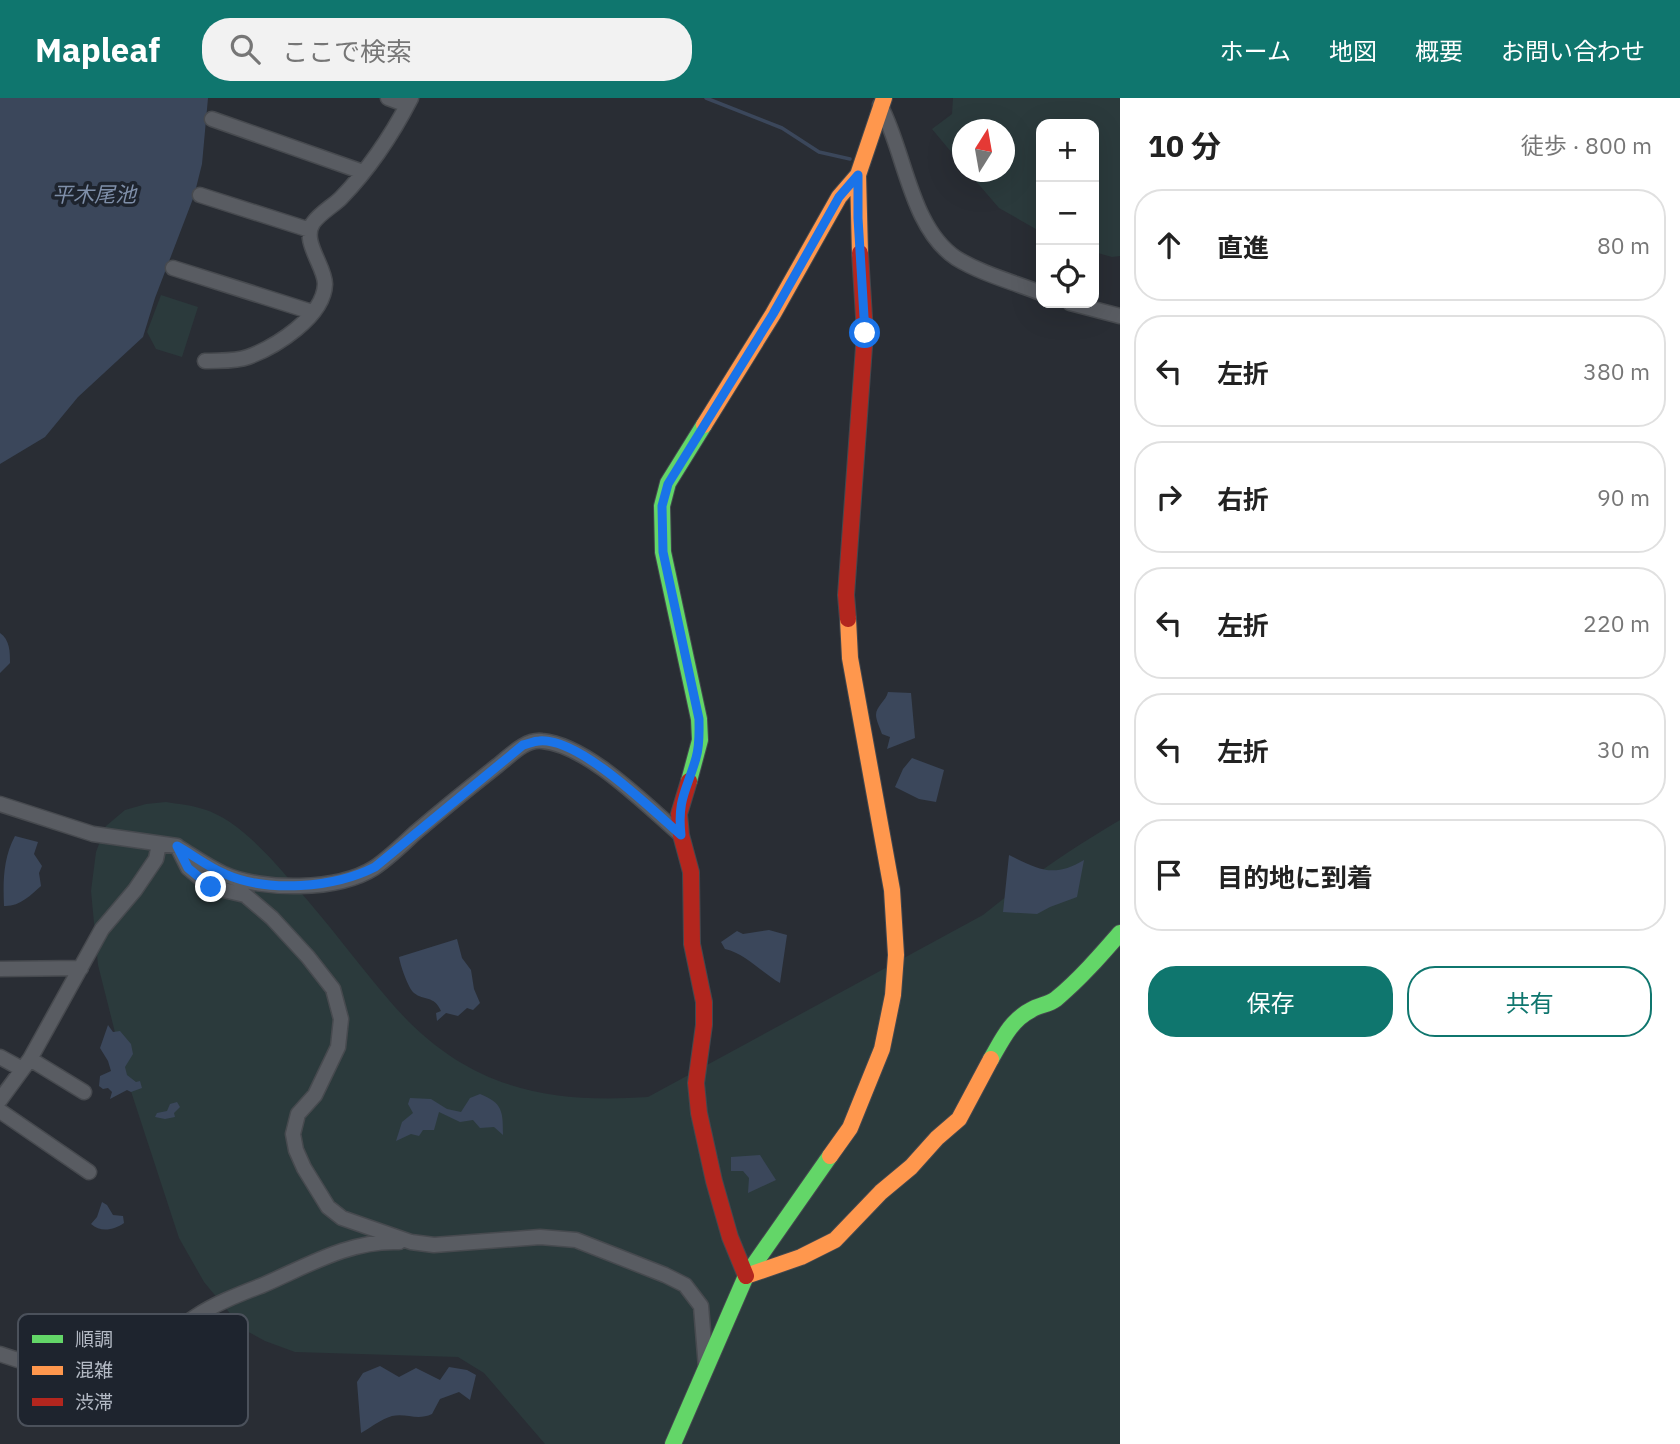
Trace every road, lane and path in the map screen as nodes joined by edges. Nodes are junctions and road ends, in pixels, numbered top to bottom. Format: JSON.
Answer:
{"nodes":[{"id":1,"x":388,"y":98,"type":"edge"},
{"id":2,"x":880,"y":101,"type":"edge"},
{"id":3,"x":409,"y":102,"type":"edge"},
{"id":4,"x":212,"y":119,"type":"dead end"},
{"id":5,"x":363,"y":172,"type":"junction"},
{"id":6,"x":858,"y":175,"type":"junction"},
{"id":7,"x":200,"y":195,"type":"dead end"},
{"id":8,"x":310,"y":230,"type":"junction"},
{"id":9,"x":173,"y":268,"type":"dead end"},
{"id":10,"x":1036,"y":291,"type":"edge"},
{"id":11,"x":1089,"y":308,"type":"edge"},
{"id":12,"x":312,"y":312,"type":"junction"},
{"id":13,"x":1120,"y":316,"type":"edge"},
{"id":14,"x":205,"y":361,"type":"dead end"},
{"id":15,"x":0,"y":804,"type":"edge"},
{"id":16,"x":681,"y":835,"type":"junction"},
{"id":17,"x":159,"y":844,"type":"junction"},
{"id":18,"x":177,"y":846,"type":"junction"},
{"id":19,"x":1120,"y":933,"type":"edge"},
{"id":20,"x":0,"y":968,"type":"edge"},
{"id":21,"x":81,"y":968,"type":"junction"},
{"id":22,"x":0,"y":1057,"type":"edge"},
{"id":23,"x":26,"y":1064,"type":"junction"},
{"id":24,"x":84,"y":1092,"type":"dead end"},
{"id":25,"x":0,"y":1100,"type":"edge"},
{"id":26,"x":0,"y":1111,"type":"edge"},
{"id":27,"x":89,"y":1172,"type":"dead end"},
{"id":28,"x":411,"y":1242,"type":"junction"},
{"id":29,"x":746,"y":1276,"type":"junction"},
{"id":30,"x":199,"y":1314,"type":"edge"},
{"id":31,"x":0,"y":1354,"type":"edge"},
{"id":32,"x":18,"y":1360,"type":"edge"},
{"id":33,"x":706,"y":1368,"type":"junction"},
{"id":34,"x":673,"y":1444,"type":"edge"}],
"edges":[{"from":1,"to":3,"type":"street"},
{"from":2,"to":6,"type":"street"},
{"from":2,"to":10,"type":"street"},
{"from":3,"to":5,"type":"street"},
{"from":4,"to":5,"type":"street"},
{"from":5,"to":8,"type":"street"},
{"from":6,"to":16,"type":"street"},
{"from":6,"to":29,"type":"street"},
{"from":7,"to":8,"type":"street"},
{"from":8,"to":12,"type":"street"},
{"from":9,"to":12,"type":"street"},
{"from":11,"to":13,"type":"street"},
{"from":12,"to":14,"type":"street"},
{"from":15,"to":17,"type":"street"},
{"from":16,"to":18,"type":"street"},
{"from":16,"to":29,"type":"street"},
{"from":17,"to":18,"type":"street"},
{"from":17,"to":21,"type":"street"},
{"from":18,"to":28,"type":"street"},
{"from":19,"to":29,"type":"street"},
{"from":20,"to":21,"type":"street"},
{"from":21,"to":23,"type":"street"},
{"from":22,"to":23,"type":"street"},
{"from":23,"to":24,"type":"street"},
{"from":23,"to":25,"type":"street"},
{"from":26,"to":27,"type":"street"},
{"from":28,"to":30,"type":"street"},
{"from":28,"to":33,"type":"street"},
{"from":29,"to":33,"type":"street"},
{"from":31,"to":32,"type":"street"},
{"from":33,"to":34,"type":"street"}]}
